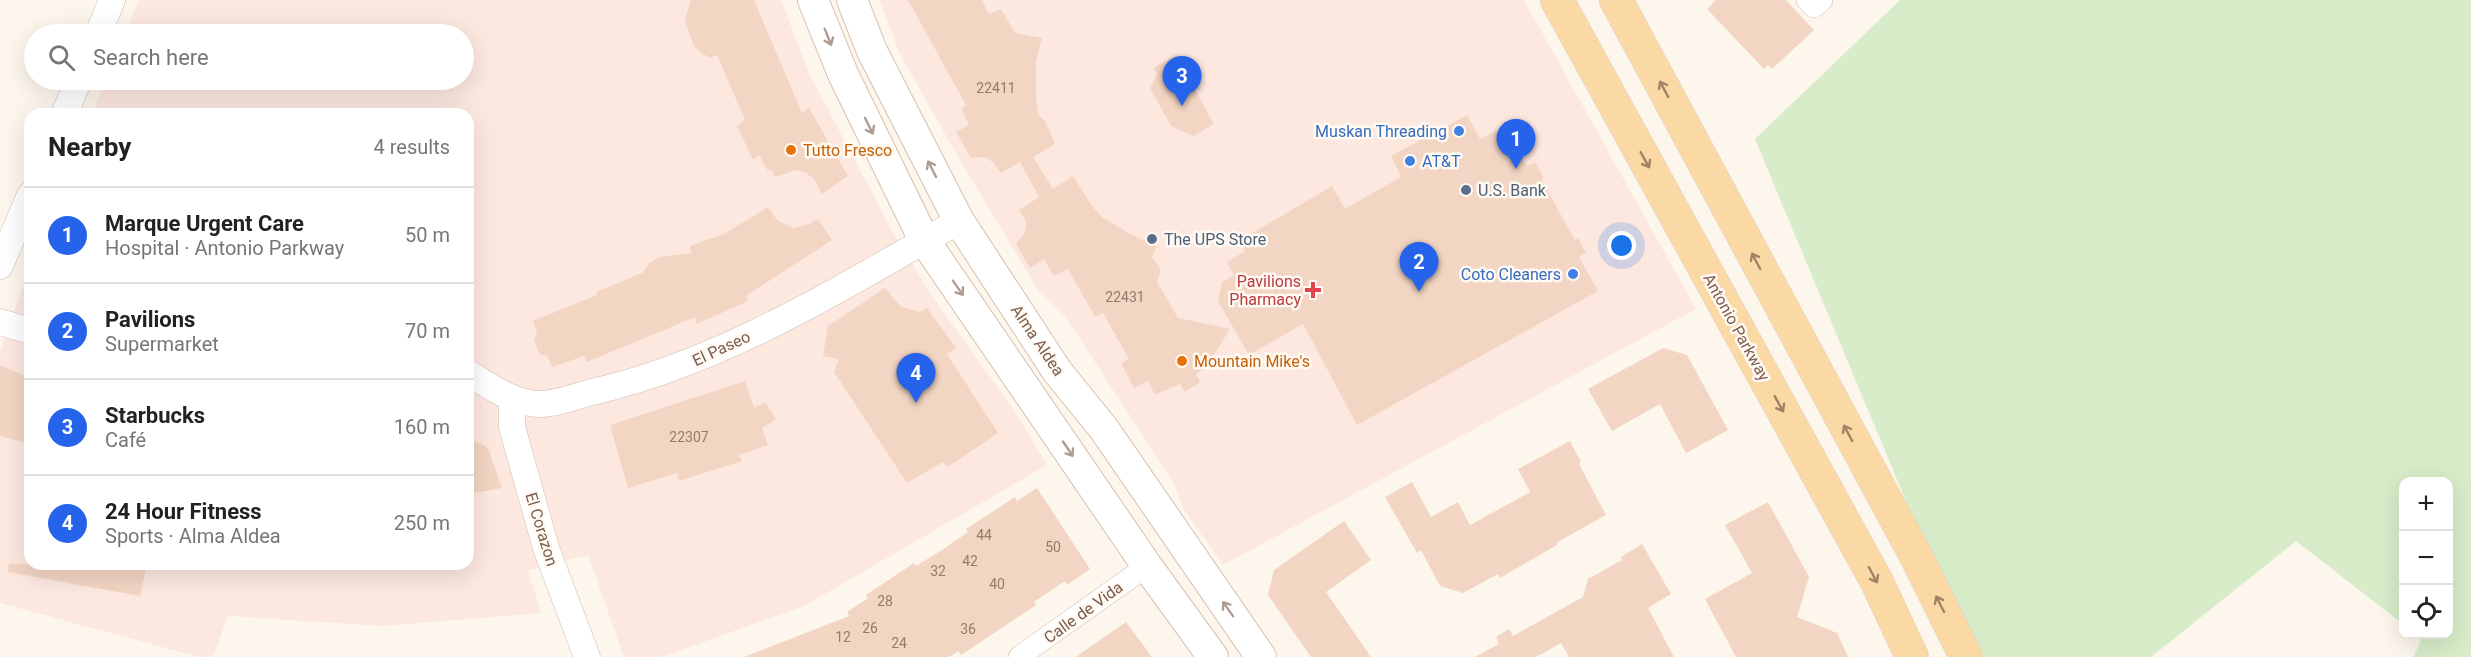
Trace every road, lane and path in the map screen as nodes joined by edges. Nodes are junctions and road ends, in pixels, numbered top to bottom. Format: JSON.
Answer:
{"nodes":[{"id":1,"x":112,"y":0,"type":"edge"},
{"id":2,"x":813,"y":0,"type":"edge"},
{"id":3,"x":852,"y":0,"type":"edge"},
{"id":4,"x":1557,"y":0,"type":"edge"},
{"id":5,"x":1616,"y":0,"type":"edge"},
{"id":6,"x":102,"y":24,"type":"edge"},
{"id":7,"x":75,"y":90,"type":"edge"},
{"id":8,"x":67,"y":108,"type":"edge"},
{"id":9,"x":24,"y":209,"type":"edge"},
{"id":10,"x":959,"y":221,"type":"junction"},
{"id":11,"x":924,"y":240,"type":"junction"},
{"id":12,"x":0,"y":266,"type":"edge"},
{"id":13,"x":0,"y":321,"type":"edge"},
{"id":14,"x":24,"y":329,"type":"edge"},
{"id":15,"x":474,"y":377,"type":"edge"},
{"id":16,"x":512,"y":398,"type":"junction"},
{"id":17,"x":1147,"y":566,"type":"junction"},
{"id":18,"x":587,"y":657,"type":"edge"},
{"id":19,"x":1019,"y":657,"type":"edge"},
{"id":20,"x":1214,"y":657,"type":"edge"},
{"id":21,"x":1237,"y":657,"type":"edge"},
{"id":22,"x":1262,"y":657,"type":"edge"},
{"id":23,"x":1912,"y":657,"type":"edge"},
{"id":24,"x":1966,"y":657,"type":"edge"}],
"edges":[{"from":1,"to":6,"type":"street"},
{"from":2,"to":11,"type":"main road","one_way":true},
{"from":10,"to":3,"type":"main road","name":"Alma Aldea","one_way":true},
{"from":4,"to":23,"type":"main road","name":"Antonio Parkway","one_way":true},
{"from":24,"to":5,"type":"main road","one_way":true},
{"from":7,"to":8,"type":"street"},
{"from":9,"to":12,"type":"street"},
{"from":10,"to":11,"type":"street","name":"El Paseo"},
{"from":22,"to":10,"type":"main road","name":"Alma Aldea","one_way":true},
{"from":11,"to":16,"type":"street","name":"El Paseo"},
{"from":11,"to":17,"type":"main road","one_way":true},
{"from":13,"to":14,"type":"street"},
{"from":15,"to":16,"type":"street","name":"El Paseo"},
{"from":16,"to":18,"type":"street","name":"El Corazon"},
{"from":17,"to":19,"type":"street","name":"Calle de Vida"},
{"from":17,"to":20,"type":"main road"},
{"from":17,"to":21,"type":"main road"}]}
